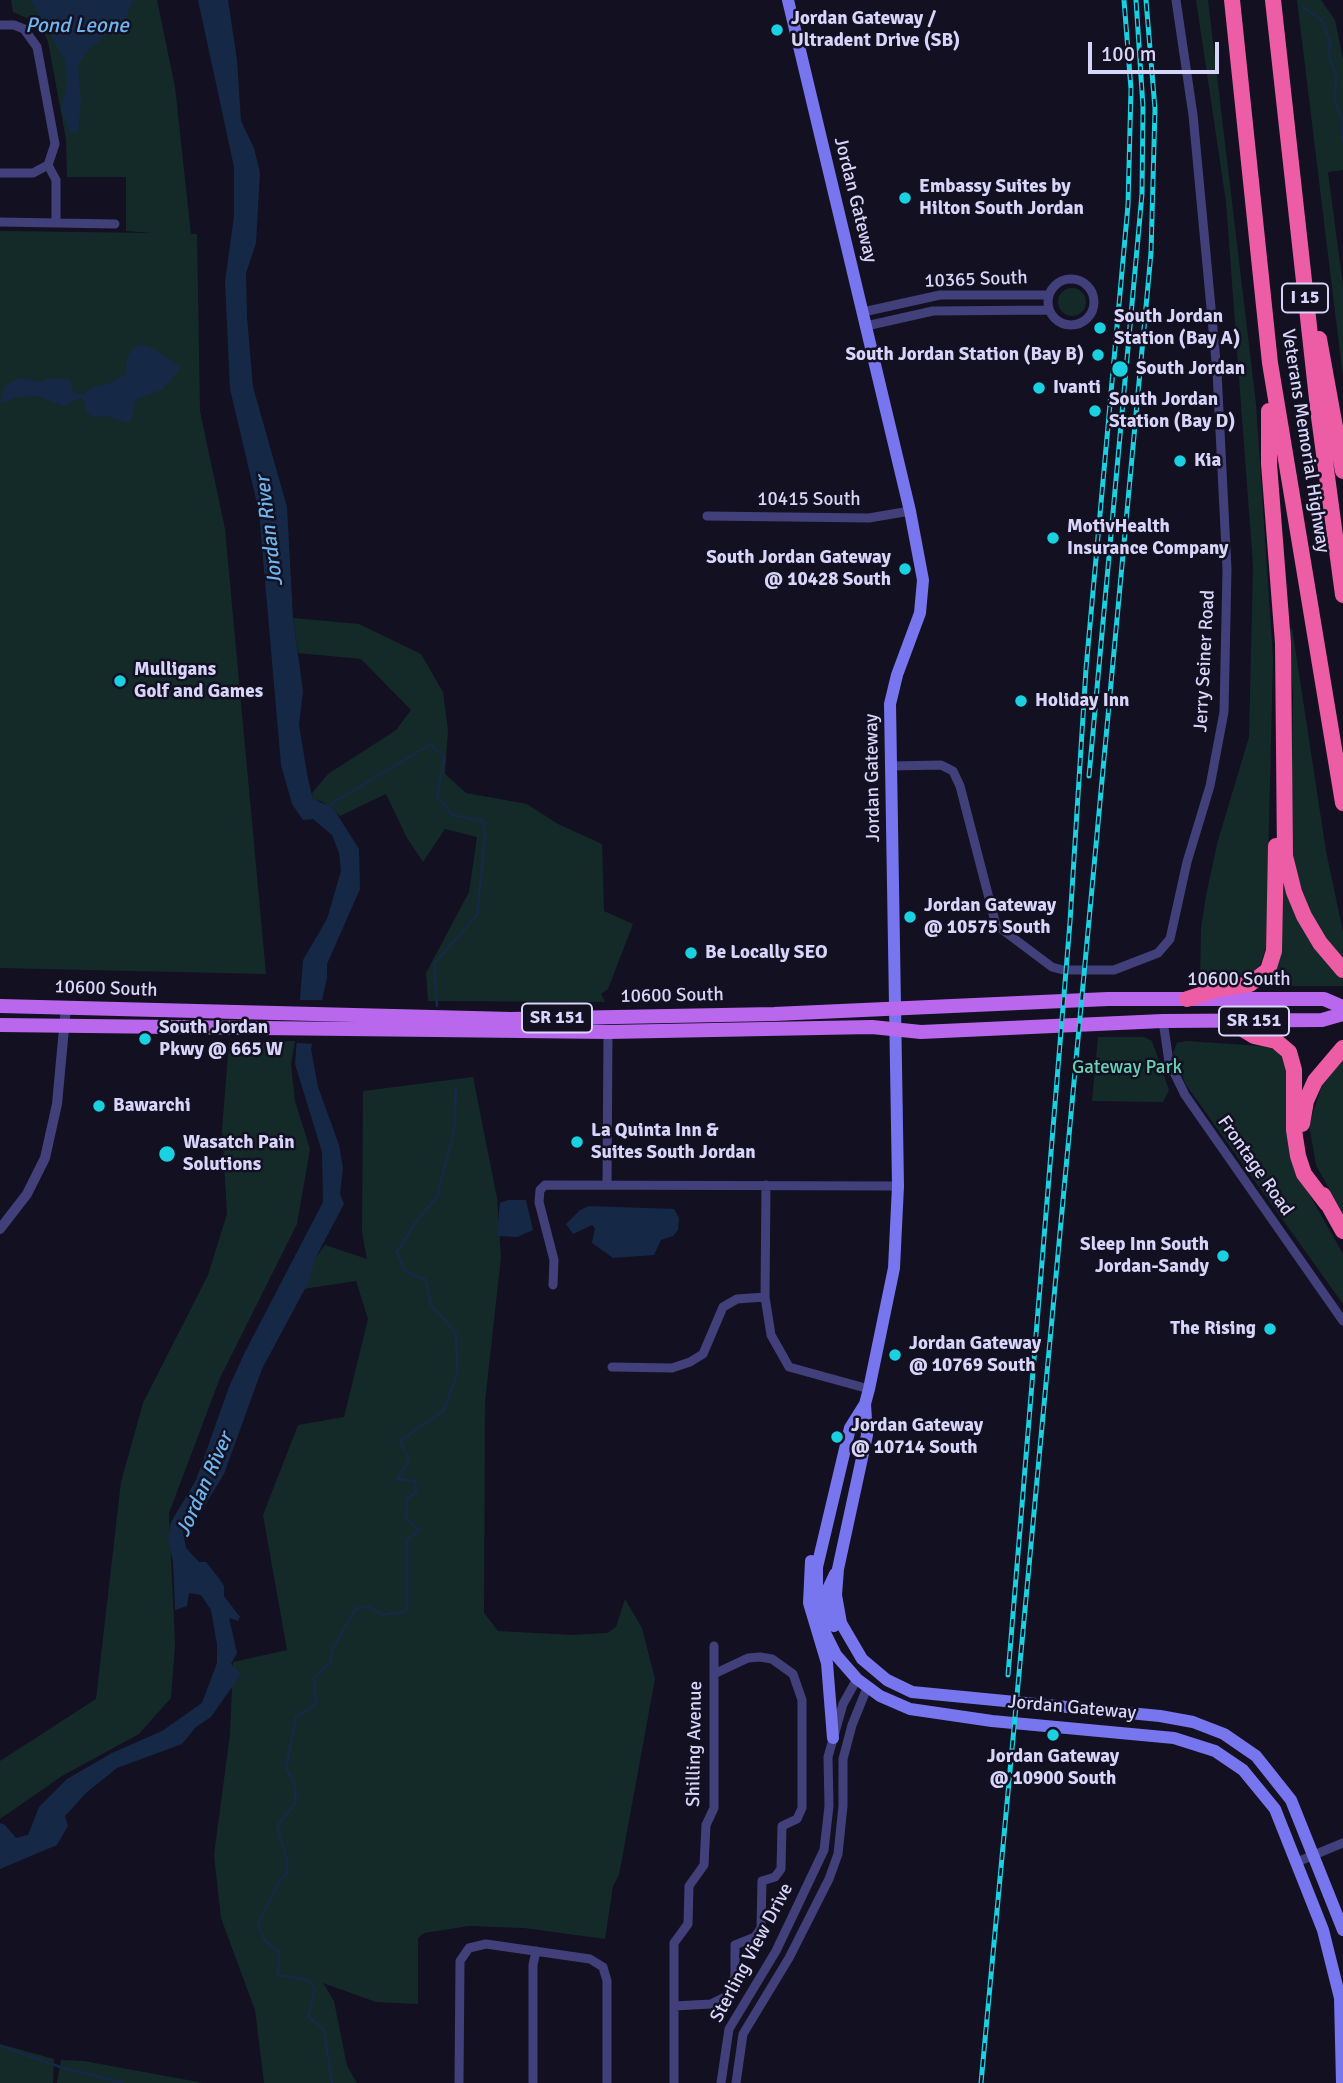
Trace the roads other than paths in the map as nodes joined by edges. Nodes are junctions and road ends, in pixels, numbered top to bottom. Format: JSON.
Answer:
{"nodes":[{"id":1,"x":788,"y":0,"type":"edge"},
{"id":2,"x":1176,"y":0,"type":"edge"},
{"id":3,"x":1232,"y":0,"type":"edge"},
{"id":4,"x":1273,"y":0,"type":"edge"},
{"id":5,"x":0,"y":25,"type":"edge"},
{"id":6,"x":48,"y":165,"type":"junction"},
{"id":7,"x":0,"y":173,"type":"edge"},
{"id":8,"x":0,"y":222,"type":"edge"},
{"id":9,"x":56,"y":223,"type":"junction"},
{"id":10,"x":115,"y":224,"type":"dead end"},
{"id":11,"x":1301,"y":255,"type":"junction"},
{"id":12,"x":1049,"y":295,"type":"junction"},
{"id":13,"x":1049,"y":310,"type":"junction"},
{"id":14,"x":863,"y":312,"type":"junction"},
{"id":15,"x":866,"y":326,"type":"junction"},
{"id":16,"x":1270,"y":363,"type":"junction"},
{"id":17,"x":1343,"y":471,"type":"edge"},
{"id":18,"x":910,"y":511,"type":"junction"},
{"id":19,"x":707,"y":516,"type":"dead end"},
{"id":20,"x":1343,"y":595,"type":"edge"},
{"id":21,"x":1283,"y":749,"type":"junction"},
{"id":22,"x":891,"y":766,"type":"junction"},
{"id":23,"x":1343,"y":803,"type":"edge"},
{"id":24,"x":1343,"y":970,"type":"edge"},
{"id":25,"x":1188,"y":999,"type":"junction"},
{"id":26,"x":0,"y":1006,"type":"edge"},
{"id":27,"x":66,"y":1007,"type":"junction"},
{"id":28,"x":1343,"y":1007,"type":"edge"},
{"id":29,"x":894,"y":1009,"type":"junction"},
{"id":30,"x":1343,"y":1014,"type":"edge"},
{"id":31,"x":1163,"y":1021,"type":"junction"},
{"id":32,"x":1229,"y":1021,"type":"junction"},
{"id":33,"x":0,"y":1025,"type":"edge"},
{"id":34,"x":65,"y":1027,"type":"junction"},
{"id":35,"x":894,"y":1029,"type":"junction"},
{"id":36,"x":608,"y":1032,"type":"junction"},
{"id":37,"x":1343,"y":1048,"type":"edge"},
{"id":38,"x":607,"y":1185,"type":"junction"},
{"id":39,"x":766,"y":1185,"type":"junction"},
{"id":40,"x":898,"y":1186,"type":"junction"},
{"id":41,"x":1327,"y":1203,"type":"junction"},
{"id":42,"x":0,"y":1229,"type":"edge"},
{"id":43,"x":1343,"y":1231,"type":"edge"},
{"id":44,"x":553,"y":1285,"type":"dead end"},
{"id":45,"x":765,"y":1297,"type":"junction"},
{"id":46,"x":1343,"y":1321,"type":"edge"},
{"id":47,"x":612,"y":1367,"type":"dead end"},
{"id":48,"x":869,"y":1389,"type":"junction"},
{"id":49,"x":865,"y":1404,"type":"junction"},
{"id":50,"x":823,"y":1540,"type":"junction"},
{"id":51,"x":838,"y":1569,"type":"junction"},
{"id":52,"x":714,"y":1646,"type":"dead end"},
{"id":53,"x":714,"y":1675,"type":"junction"},
{"id":54,"x":863,"y":1682,"type":"junction"},
{"id":55,"x":933,"y":1696,"type":"junction"},
{"id":56,"x":833,"y":1738,"type":"junction"},
{"id":57,"x":1343,"y":1843,"type":"edge"},
{"id":58,"x":1314,"y":1855,"type":"junction"},
{"id":59,"x":1297,"y":1861,"type":"junction"},
{"id":60,"x":1343,"y":1930,"type":"edge"},
{"id":61,"x":536,"y":1951,"type":"junction"},
{"id":62,"x":674,"y":2006,"type":"junction"},
{"id":63,"x":459,"y":2083,"type":"edge"},
{"id":64,"x":533,"y":2083,"type":"edge"},
{"id":65,"x":607,"y":2083,"type":"edge"},
{"id":66,"x":674,"y":2083,"type":"edge"},
{"id":67,"x":721,"y":2083,"type":"edge"},
{"id":68,"x":736,"y":2083,"type":"edge"},
{"id":69,"x":1342,"y":2083,"type":"edge"}],
"edges":[{"from":1,"to":14,"type":"main road","name":"Jordan Gateway"},
{"from":2,"to":22,"type":"street","name":"Jerry Seiner Road"},
{"from":3,"to":16,"type":"highway","name":"Veterans Memorial Highway","number":"I 15"},
{"from":4,"to":11,"type":"highway","name":"Veterans Memorial Highway","number":"I 15"},
{"from":5,"to":6,"type":"street"},
{"from":6,"to":7,"type":"street"},
{"from":6,"to":9,"type":"street"},
{"from":8,"to":9,"type":"street"},
{"from":9,"to":10,"type":"street"},
{"from":11,"to":17,"type":"highway"},
{"from":11,"to":20,"type":"highway","name":"Veterans Memorial Highway","number":"I 15"},
{"from":12,"to":13,"type":"street","name":"10365 South"},
{"from":12,"to":13,"type":"street","name":"10365 South"},
{"from":12,"to":14,"type":"street","name":"10365 South"},
{"from":13,"to":15,"type":"street","name":"10365 South"},
{"from":14,"to":15,"type":"main road","name":"Jordan Gateway"},
{"from":15,"to":18,"type":"main road","name":"Jordan Gateway"},
{"from":16,"to":21,"type":"highway"},
{"from":16,"to":23,"type":"highway","name":"Veterans Memorial Highway","number":"I 15"},
{"from":18,"to":19,"type":"street","name":"10415 South"},
{"from":18,"to":22,"type":"main road","name":"Jordan Gateway"},
{"from":21,"to":24,"type":"highway"},
{"from":21,"to":25,"type":"highway"},
{"from":22,"to":29,"type":"main road","name":"Jordan Gateway"},
{"from":25,"to":28,"type":"main road","name":"10600 South","number":"SR 151"},
{"from":25,"to":29,"type":"main road","name":"10600 South","number":"SR 151"},
{"from":26,"to":27,"type":"main road","name":"10600 South","number":"SR 151"},
{"from":27,"to":29,"type":"main road","name":"10600 South","number":"SR 151"},
{"from":27,"to":34,"type":"street"},
{"from":29,"to":35,"type":"main road","name":"Jordan Gateway"},
{"from":30,"to":32,"type":"main road","name":"10600 South","number":"SR 151"},
{"from":31,"to":32,"type":"main road","name":"10600 South","number":"SR 151"},
{"from":31,"to":35,"type":"main road","name":"10600 South","number":"SR 151"},
{"from":31,"to":46,"type":"street","name":"Frontage Road"},
{"from":32,"to":41,"type":"highway"},
{"from":33,"to":34,"type":"main road","name":"10600 South","number":"SR 151"},
{"from":34,"to":36,"type":"main road","name":"10600 South","number":"SR 151"},
{"from":34,"to":42,"type":"street"},
{"from":35,"to":36,"type":"main road","name":"10600 South","number":"SR 151"},
{"from":35,"to":40,"type":"main road","name":"Jordan Gateway"},
{"from":36,"to":38,"type":"street"},
{"from":37,"to":41,"type":"highway"},
{"from":38,"to":39,"type":"street"},
{"from":38,"to":44,"type":"street"},
{"from":39,"to":40,"type":"street"},
{"from":39,"to":45,"type":"street"},
{"from":40,"to":48,"type":"main road","name":"Jordan Gateway"},
{"from":41,"to":43,"type":"highway"},
{"from":45,"to":47,"type":"street"},
{"from":45,"to":48,"type":"street"},
{"from":48,"to":49,"type":"main road","name":"Jordan Gateway"},
{"from":49,"to":50,"type":"main road","name":"Jordan Gateway"},
{"from":49,"to":51,"type":"main road","name":"Jordan Gateway"},
{"from":50,"to":54,"type":"main road","name":"Jordan Gateway"},
{"from":50,"to":56,"type":"main road"},
{"from":51,"to":54,"type":"main road"},
{"from":51,"to":55,"type":"main road","name":"Jordan Gateway"},
{"from":52,"to":53,"type":"street","name":"Shilling Avenue"},
{"from":53,"to":62,"type":"street","name":"Shilling Avenue"},
{"from":53,"to":62,"type":"street"},
{"from":54,"to":55,"type":"main road"},
{"from":54,"to":56,"type":"street","name":"Sterling View Drive"},
{"from":54,"to":59,"type":"main road","name":"Jordan Gateway"},
{"from":54,"to":68,"type":"street","name":"Sterling View Drive"},
{"from":55,"to":58,"type":"main road","name":"Jordan Gateway"},
{"from":56,"to":67,"type":"street","name":"Sterling View Drive"},
{"from":57,"to":58,"type":"street"},
{"from":58,"to":59,"type":"street"},
{"from":58,"to":60,"type":"main road","name":"Jordan Gateway"},
{"from":59,"to":69,"type":"main road","name":"Jordan Gateway"},
{"from":61,"to":63,"type":"street"},
{"from":61,"to":64,"type":"street"},
{"from":61,"to":65,"type":"street"},
{"from":62,"to":66,"type":"street","name":"Shilling Avenue"}]}
